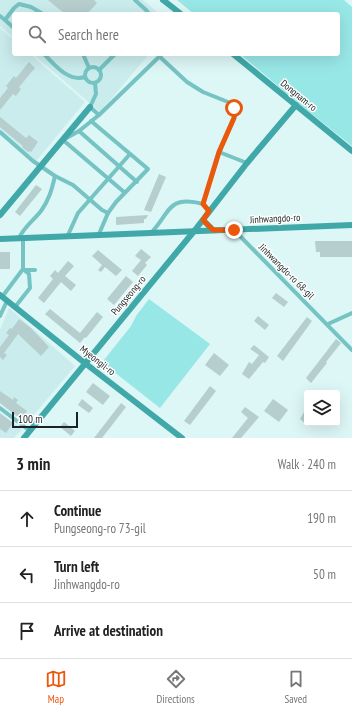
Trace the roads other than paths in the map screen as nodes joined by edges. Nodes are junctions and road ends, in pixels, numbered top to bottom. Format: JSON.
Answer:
{"nodes":[{"id":1,"x":135,"y":0,"type":"edge"},
{"id":2,"x":163,"y":0,"type":"edge"},
{"id":3,"x":39,"y":12,"type":"edge"},
{"id":4,"x":148,"y":12,"type":"edge"},
{"id":5,"x":178,"y":12,"type":"edge"},
{"id":6,"x":0,"y":16,"type":"edge"},
{"id":7,"x":5,"y":20,"type":"junction"},
{"id":8,"x":12,"y":26,"type":"edge"},
{"id":9,"x":46,"y":56,"type":"edge"},
{"id":10,"x":84,"y":56,"type":"edge"},
{"id":11,"x":113,"y":56,"type":"edge"},
{"id":12,"x":160,"y":56,"type":"edge"},
{"id":13,"x":162,"y":56,"type":"edge"},
{"id":14,"x":235,"y":56,"type":"edge"},
{"id":15,"x":89,"y":68,"type":"junction"},
{"id":16,"x":99,"y":70,"type":"junction"},
{"id":17,"x":85,"y":77,"type":"junction"},
{"id":18,"x":95,"y":82,"type":"junction"},
{"id":19,"x":296,"y":105,"type":"junction"},
{"id":20,"x":90,"y":107,"type":"junction"},
{"id":21,"x":99,"y":115,"type":"junction"},
{"id":22,"x":91,"y":121,"type":"junction"},
{"id":23,"x":0,"y":132,"type":"edge"},
{"id":24,"x":79,"y":132,"type":"junction"},
{"id":25,"x":63,"y":140,"type":"junction"},
{"id":26,"x":352,"y":151,"type":"edge"},
{"id":27,"x":219,"y":152,"type":"junction"},
{"id":28,"x":130,"y":154,"type":"junction"},
{"id":29,"x":247,"y":163,"type":"junction"},
{"id":30,"x":42,"y":166,"type":"junction"},
{"id":31,"x":119,"y":166,"type":"junction"},
{"id":32,"x":55,"y":176,"type":"junction"},
{"id":33,"x":108,"y":179,"type":"junction"},
{"id":34,"x":137,"y":182,"type":"junction"},
{"id":35,"x":124,"y":192,"type":"junction"},
{"id":36,"x":90,"y":200,"type":"junction"},
{"id":37,"x":203,"y":204,"type":"junction"},
{"id":38,"x":209,"y":211,"type":"junction"},
{"id":39,"x":108,"y":213,"type":"junction"},
{"id":40,"x":0,"y":215,"type":"edge"},
{"id":41,"x":203,"y":220,"type":"junction"},
{"id":42,"x":352,"y":225,"type":"edge"},
{"id":43,"x":195,"y":230,"type":"junction"},
{"id":44,"x":213,"y":230,"type":"junction"},
{"id":45,"x":234,"y":230,"type":"junction"},
{"id":46,"x":152,"y":232,"type":"junction"},
{"id":47,"x":99,"y":234,"type":"junction"},
{"id":48,"x":68,"y":236,"type":"junction"},
{"id":49,"x":21,"y":238,"type":"junction"},
{"id":50,"x":0,"y":239,"type":"edge"},
{"id":51,"x":24,"y":269,"type":"junction"},
{"id":52,"x":35,"y":270,"type":"dead end"},
{"id":53,"x":3,"y":297,"type":"edge"},
{"id":54,"x":14,"y":307,"type":"junction"},
{"id":55,"x":352,"y":313,"type":"edge"},
{"id":56,"x":0,"y":316,"type":"edge"},
{"id":57,"x":328,"y":324,"type":"junction"},
{"id":58,"x":352,"y":350,"type":"edge"},
{"id":59,"x":85,"y":363,"type":"junction"},
{"id":60,"x":0,"y":408,"type":"edge"},
{"id":61,"x":30,"y":431,"type":"junction"},
{"id":62,"x":24,"y":438,"type":"edge"},
{"id":63,"x":182,"y":438,"type":"edge"}],
"edges":[{"from":1,"to":4,"type":"street"},
{"from":2,"to":5,"type":"main road"},
{"from":3,"to":7,"type":"street"},
{"from":6,"to":7,"type":"street"},
{"from":7,"to":8,"type":"street"},
{"from":9,"to":17,"type":"street"},
{"from":10,"to":15,"type":"street"},
{"from":11,"to":16,"type":"street"},
{"from":12,"to":21,"type":"street"},
{"from":13,"to":27,"type":"street"},
{"from":14,"to":19,"type":"main road","name":"Dongnam-ro"},
{"from":15,"to":16,"type":"street"},
{"from":15,"to":17,"type":"street"},
{"from":16,"to":18,"type":"street"},
{"from":17,"to":18,"type":"street"},
{"from":18,"to":20,"type":"street"},
{"from":19,"to":26,"type":"main road","name":"Dongnam-ro"},
{"from":19,"to":29,"type":"main road","name":"Pungseong-ro"},
{"from":20,"to":21,"type":"street"},
{"from":20,"to":25,"type":"main road"},
{"from":21,"to":22,"type":"street"},
{"from":22,"to":24,"type":"street"},
{"from":22,"to":28,"type":"street"},
{"from":23,"to":30,"type":"street"},
{"from":24,"to":25,"type":"street"},
{"from":24,"to":31,"type":"street"},
{"from":25,"to":30,"type":"main road"},
{"from":25,"to":33,"type":"street"},
{"from":27,"to":29,"type":"street"},
{"from":27,"to":37,"type":"street"},
{"from":28,"to":31,"type":"street"},
{"from":28,"to":34,"type":"street"},
{"from":29,"to":38,"type":"main road","name":"Pungseong-ro"},
{"from":30,"to":32,"type":"street"},
{"from":30,"to":40,"type":"main road"},
{"from":31,"to":33,"type":"street"},
{"from":31,"to":34,"type":"street"},
{"from":32,"to":36,"type":"street"},
{"from":32,"to":49,"type":"street"},
{"from":33,"to":35,"type":"street"},
{"from":33,"to":36,"type":"street"},
{"from":34,"to":35,"type":"street"},
{"from":35,"to":39,"type":"street"},
{"from":36,"to":39,"type":"street"},
{"from":36,"to":48,"type":"street"},
{"from":37,"to":38,"type":"street"},
{"from":37,"to":46,"type":"street"},
{"from":38,"to":41,"type":"main road","name":"Pungseong-ro"},
{"from":39,"to":47,"type":"street"},
{"from":41,"to":43,"type":"main road","name":"Pungseong-ro"},
{"from":41,"to":44,"type":"main road"},
{"from":42,"to":45,"type":"main road","name":"Jinhwangdo-ro"},
{"from":43,"to":44,"type":"main road","name":"Jinhwangdo-ro"},
{"from":43,"to":46,"type":"main road","name":"Jinhwangdo-ro"},
{"from":43,"to":59,"type":"main road","name":"Pungseong-ro"},
{"from":44,"to":45,"type":"main road","name":"Jinhwangdo-ro"},
{"from":45,"to":57,"type":"street","name":"Jinhwangdo-ro 68-gil"},
{"from":46,"to":47,"type":"main road","name":"Jinhwangdo-ro"},
{"from":47,"to":48,"type":"main road","name":"Jinhwangdo-ro"},
{"from":48,"to":49,"type":"main road","name":"Jinhwangdo-ro"},
{"from":49,"to":50,"type":"main road","name":"Jinhwangdo-ro"},
{"from":49,"to":51,"type":"street"},
{"from":51,"to":52,"type":"street"},
{"from":51,"to":53,"type":"street"},
{"from":51,"to":54,"type":"street"},
{"from":53,"to":54,"type":"main road","name":"Myeongil-ro"},
{"from":53,"to":56,"type":"street"},
{"from":54,"to":59,"type":"main road","name":"Myeongil-ro"},
{"from":55,"to":57,"type":"street"},
{"from":57,"to":58,"type":"street","name":"Jinhwangdo-ro 68-gil"},
{"from":59,"to":61,"type":"main road","name":"Pungseong-ro"},
{"from":59,"to":63,"type":"main road","name":"Myeongil-ro"},
{"from":60,"to":61,"type":"street"},
{"from":61,"to":62,"type":"main road","name":"Pungseong-ro"}]}
